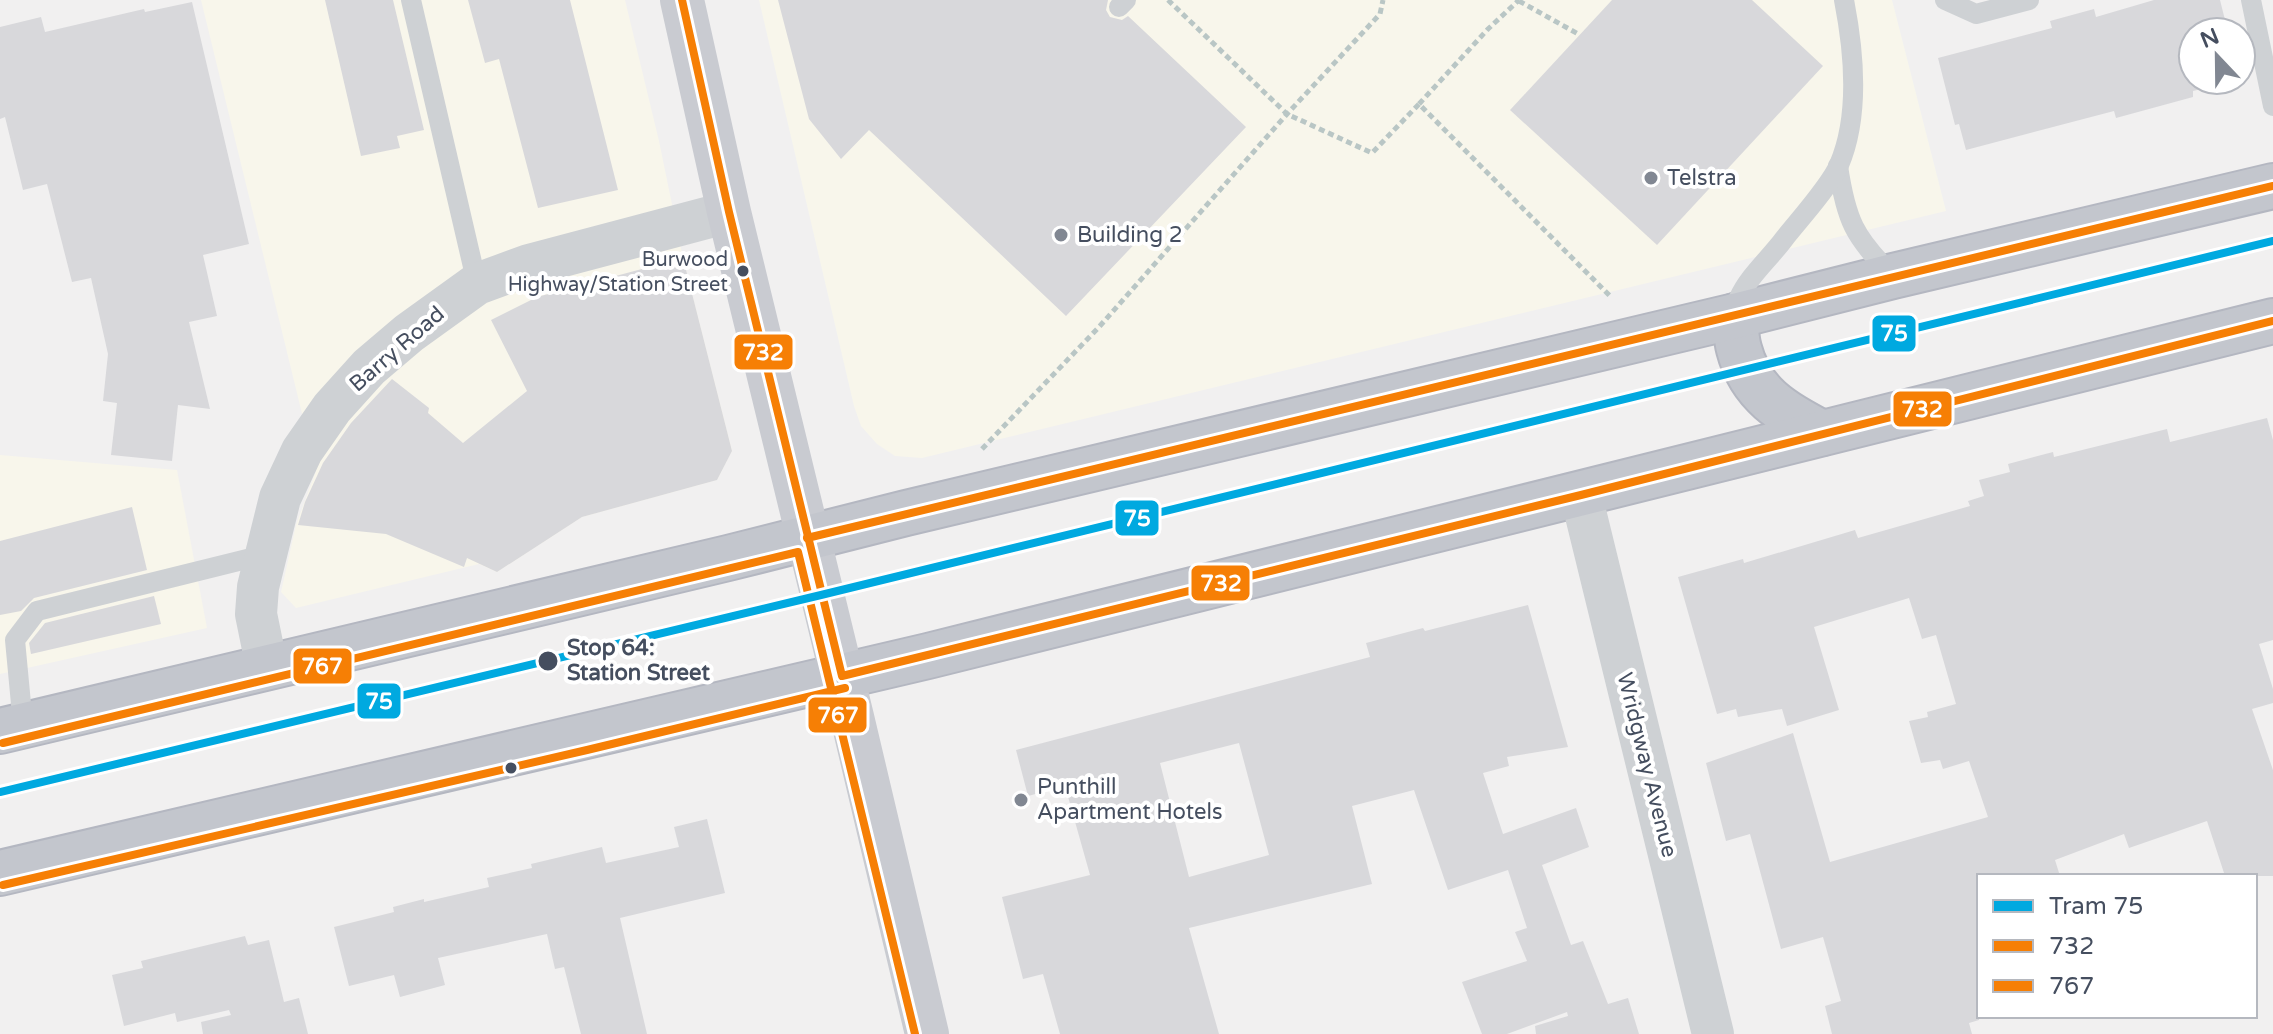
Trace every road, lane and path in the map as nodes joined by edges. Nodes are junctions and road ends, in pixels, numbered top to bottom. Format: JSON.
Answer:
{"nodes":[{"id":1,"x":411,"y":0,"type":"edge"},
{"id":2,"x":682,"y":0,"type":"edge"},
{"id":3,"x":1168,"y":0,"type":"edge"},
{"id":4,"x":1383,"y":0,"type":"edge"},
{"id":5,"x":1519,"y":0,"type":"edge"},
{"id":6,"x":1844,"y":0,"type":"edge"},
{"id":7,"x":1945,"y":0,"type":"edge"},
{"id":8,"x":2029,"y":0,"type":"edge"},
{"id":9,"x":2251,"y":0,"type":"edge"},
{"id":10,"x":1580,"y":35,"type":"dead end"},
{"id":11,"x":1419,"y":104,"type":"junction"},
{"id":12,"x":2273,"y":106,"type":"edge"},
{"id":13,"x":1287,"y":114,"type":"junction"},
{"id":14,"x":1838,"y":166,"type":"junction"},
{"id":15,"x":2273,"y":186,"type":"edge"},
{"id":16,"x":729,"y":212,"type":"junction"},
{"id":17,"x":1893,"y":276,"type":"junction"},
{"id":18,"x":477,"y":284,"type":"junction"},
{"id":19,"x":1610,"y":296,"type":"dead end"},
{"id":20,"x":1735,"y":316,"type":"junction"},
{"id":21,"x":2273,"y":321,"type":"edge"},
{"id":22,"x":1822,"y":433,"type":"junction"},
{"id":23,"x":982,"y":449,"type":"dead end"},
{"id":24,"x":1581,"y":495,"type":"junction"},
{"id":25,"x":807,"y":538,"type":"junction"},
{"id":26,"x":267,"y":554,"type":"junction"},
{"id":27,"x":267,"y":668,"type":"junction"},
{"id":28,"x":842,"y":676,"type":"junction"},
{"id":29,"x":12,"y":728,"type":"edge"},
{"id":30,"x":0,"y":873,"type":"edge"},
{"id":31,"x":927,"y":1034,"type":"edge"},
{"id":32,"x":1713,"y":1034,"type":"edge"}],
"edges":[{"from":1,"to":18,"type":"lane"},
{"from":2,"to":16,"type":"main road"},
{"from":3,"to":13,"type":"path"},
{"from":4,"to":13,"type":"path"},
{"from":5,"to":10,"type":"path"},
{"from":5,"to":11,"type":"path"},
{"from":6,"to":14,"type":"lane"},
{"from":7,"to":8,"type":"lane"},
{"from":9,"to":12,"type":"lane"},
{"from":11,"to":13,"type":"path"},
{"from":11,"to":19,"type":"path"},
{"from":13,"to":23,"type":"path"},
{"from":14,"to":17,"type":"lane"},
{"from":14,"to":20,"type":"lane"},
{"from":15,"to":17,"type":"highway"},
{"from":16,"to":18,"type":"street","name":"Barry Road"},
{"from":16,"to":25,"type":"main road"},
{"from":17,"to":20,"type":"highway"},
{"from":18,"to":26,"type":"street","name":"Barry Road"},
{"from":20,"to":22,"type":"highway"},
{"from":20,"to":25,"type":"highway"},
{"from":21,"to":22,"type":"highway"},
{"from":22,"to":24,"type":"highway"},
{"from":24,"to":28,"type":"highway"},
{"from":24,"to":32,"type":"street","name":"Wridgway Avenue"},
{"from":25,"to":27,"type":"highway"},
{"from":25,"to":28,"type":"main road"},
{"from":26,"to":27,"type":"street","name":"Barry Road"},
{"from":26,"to":29,"type":"lane"},
{"from":27,"to":29,"type":"highway"},
{"from":28,"to":30,"type":"highway"},
{"from":28,"to":31,"type":"main road"}]}
